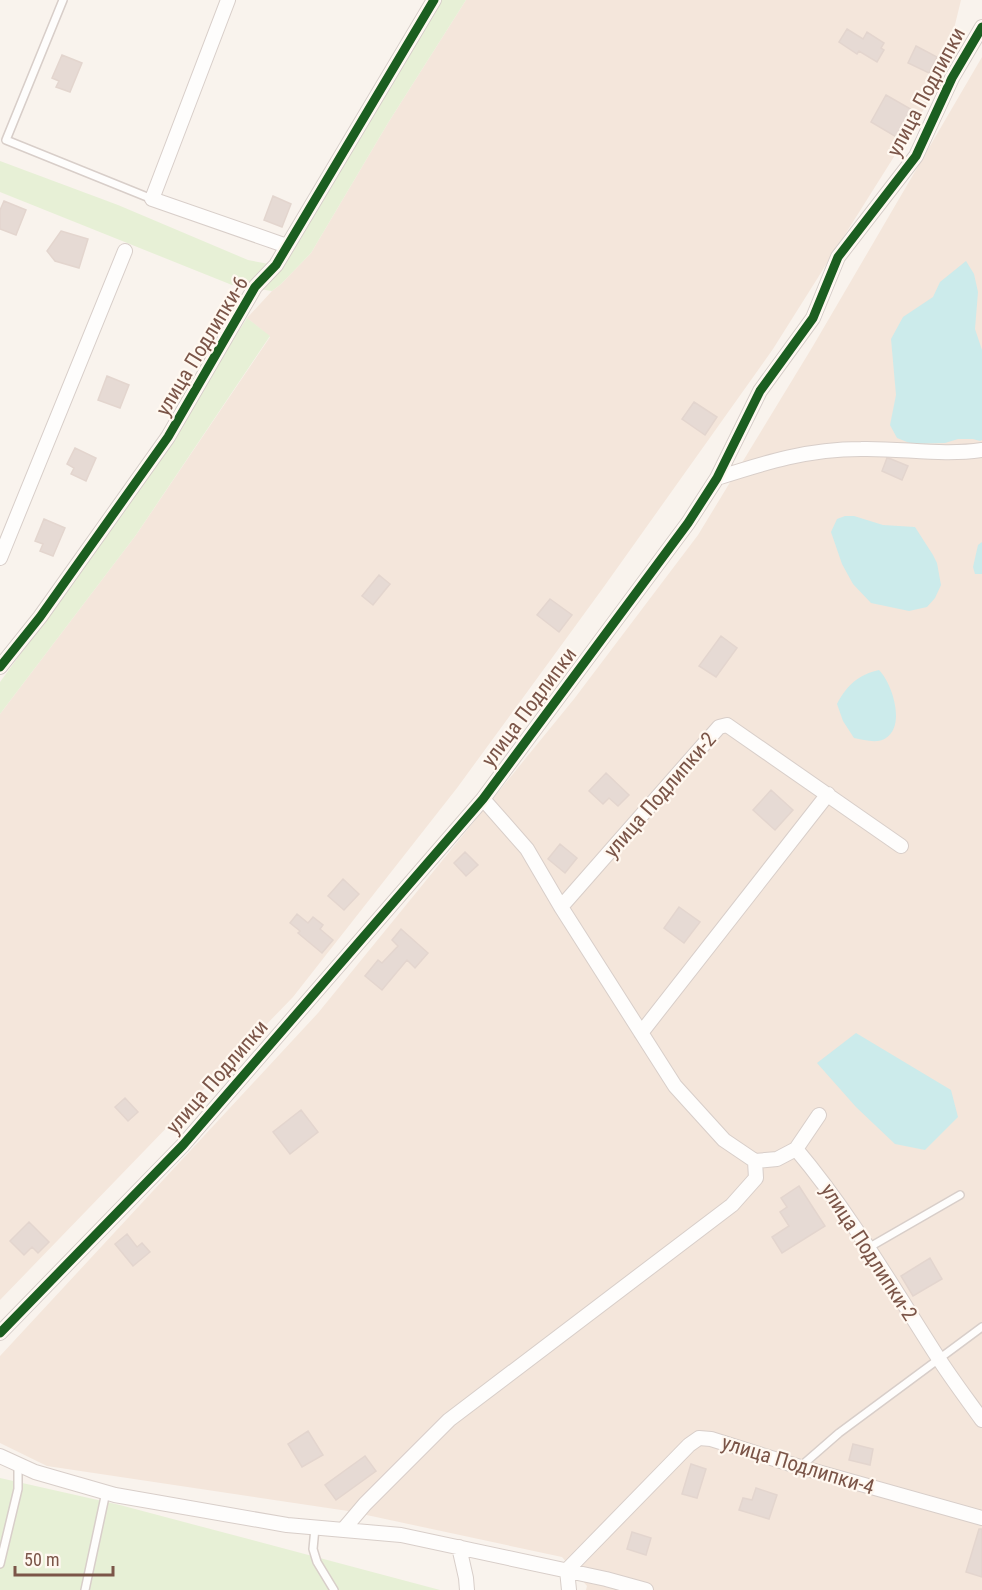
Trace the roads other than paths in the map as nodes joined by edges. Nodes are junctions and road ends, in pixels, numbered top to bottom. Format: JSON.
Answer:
{"nodes":[{"id":1,"x":63,"y":0,"type":"edge"},
{"id":2,"x":228,"y":0,"type":"edge"},
{"id":3,"x":434,"y":0,"type":"edge"},
{"id":4,"x":982,"y":27,"type":"edge"},
{"id":5,"x":3,"y":139,"type":"edge"},
{"id":6,"x":152,"y":200,"type":"junction"},
{"id":7,"x":287,"y":246,"type":"junction"},
{"id":8,"x":125,"y":251,"type":"dead end"},
{"id":9,"x":982,"y":450,"type":"edge"},
{"id":10,"x":717,"y":478,"type":"junction"},
{"id":11,"x":0,"y":558,"type":"edge"},
{"id":12,"x":0,"y":667,"type":"edge"},
{"id":13,"x":828,"y":794,"type":"junction"},
{"id":14,"x":483,"y":799,"type":"junction"},
{"id":15,"x":901,"y":846,"type":"dead end"},
{"id":16,"x":561,"y":907,"type":"junction"},
{"id":17,"x":641,"y":1033,"type":"junction"},
{"id":18,"x":819,"y":1115,"type":"dead end"},
{"id":19,"x":796,"y":1149,"type":"junction"},
{"id":20,"x":755,"y":1161,"type":"junction"},
{"id":21,"x":960,"y":1195,"type":"dead end"},
{"id":22,"x":868,"y":1248,"type":"junction"},
{"id":23,"x":982,"y":1328,"type":"edge"},
{"id":24,"x":0,"y":1334,"type":"edge"},
{"id":25,"x":939,"y":1359,"type":"junction"},
{"id":26,"x":982,"y":1420,"type":"edge"},
{"id":27,"x":0,"y":1456,"type":"edge"},
{"id":28,"x":18,"y":1465,"type":"junction"},
{"id":29,"x":800,"y":1467,"type":"junction"},
{"id":30,"x":106,"y":1492,"type":"junction"},
{"id":31,"x":982,"y":1518,"type":"edge"},
{"id":32,"x":315,"y":1528,"type":"junction"},
{"id":33,"x":343,"y":1530,"type":"junction"},
{"id":34,"x":459,"y":1547,"type":"junction"},
{"id":35,"x":0,"y":1564,"type":"edge"},
{"id":36,"x":567,"y":1570,"type":"junction"},
{"id":37,"x":85,"y":1590,"type":"edge"},
{"id":38,"x":334,"y":1590,"type":"edge"},
{"id":39,"x":467,"y":1590,"type":"edge"},
{"id":40,"x":569,"y":1590,"type":"edge"},
{"id":41,"x":646,"y":1590,"type":"edge"}],
"edges":[{"from":1,"to":5,"type":"lane"},
{"from":2,"to":6,"type":"street"},
{"from":3,"to":7,"type":"street","name":"улица Подлипки-6"},
{"from":4,"to":10,"type":"street","name":"улица Подлипки"},
{"from":5,"to":6,"type":"lane"},
{"from":6,"to":7,"type":"street"},
{"from":7,"to":12,"type":"street","name":"улица Подлипки-6"},
{"from":8,"to":11,"type":"street"},
{"from":9,"to":10,"type":"street"},
{"from":10,"to":14,"type":"street","name":"улица Подлипки"},
{"from":13,"to":15,"type":"street","name":"улица Подлипки-2"},
{"from":13,"to":16,"type":"street","name":"улица Подлипки-2"},
{"from":13,"to":17,"type":"street"},
{"from":14,"to":16,"type":"street"},
{"from":14,"to":24,"type":"street","name":"улица Подлипки"},
{"from":16,"to":17,"type":"street"},
{"from":17,"to":20,"type":"street"},
{"from":18,"to":19,"type":"street"},
{"from":19,"to":20,"type":"street"},
{"from":19,"to":22,"type":"street","name":"улица Подлипки-2"},
{"from":20,"to":33,"type":"street"},
{"from":21,"to":22,"type":"lane"},
{"from":22,"to":25,"type":"street","name":"улица Подлипки-2"},
{"from":23,"to":25,"type":"lane"},
{"from":25,"to":26,"type":"street"},
{"from":25,"to":29,"type":"lane"},
{"from":27,"to":28,"type":"street"},
{"from":28,"to":30,"type":"street"},
{"from":28,"to":35,"type":"lane"},
{"from":29,"to":31,"type":"street","name":"улица Подлипки-4"},
{"from":29,"to":36,"type":"street","name":"улица Подлипки-4"},
{"from":30,"to":32,"type":"street"},
{"from":30,"to":37,"type":"lane"},
{"from":32,"to":33,"type":"street"},
{"from":32,"to":38,"type":"lane"},
{"from":33,"to":34,"type":"street"},
{"from":34,"to":36,"type":"street"},
{"from":34,"to":39,"type":"street"},
{"from":36,"to":40,"type":"street"},
{"from":36,"to":41,"type":"street"}]}
